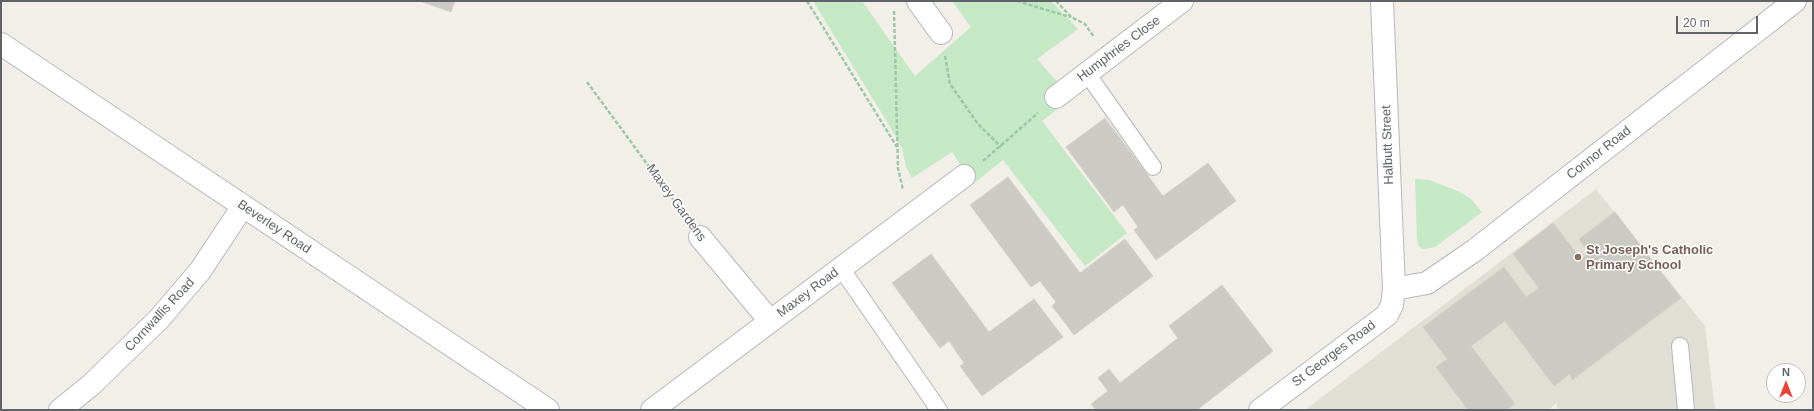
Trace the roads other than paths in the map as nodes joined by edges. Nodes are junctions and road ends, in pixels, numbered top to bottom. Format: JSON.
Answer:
{"nodes":[{"id":1,"x":918,"y":1,"type":"edge"},
{"id":2,"x":1182,"y":1,"type":"edge"},
{"id":3,"x":1382,"y":1,"type":"edge"},
{"id":4,"x":1788,"y":3,"type":"edge"},
{"id":5,"x":942,"y":33,"type":"road end"},
{"id":6,"x":1,"y":44,"type":"edge"},
{"id":7,"x":1086,"y":72,"type":"junction"},
{"id":8,"x":1056,"y":97,"type":"road end"},
{"id":9,"x":1153,"y":167,"type":"dead end"},
{"id":10,"x":964,"y":176,"type":"road end"},
{"id":11,"x":243,"y":206,"type":"junction"},
{"id":12,"x":700,"y":237,"type":"road end"},
{"id":13,"x":841,"y":268,"type":"junction"},
{"id":14,"x":1394,"y":289,"type":"junction"},
{"id":15,"x":770,"y":321,"type":"junction"},
{"id":16,"x":1680,"y":346,"type":"dead end"},
{"id":17,"x":60,"y":410,"type":"edge"},
{"id":18,"x":548,"y":410,"type":"edge"},
{"id":19,"x":652,"y":410,"type":"edge"},
{"id":20,"x":939,"y":410,"type":"edge"},
{"id":21,"x":1260,"y":410,"type":"edge"},
{"id":22,"x":1686,"y":410,"type":"edge"}],
"edges":[{"from":1,"to":5,"type":"street"},
{"from":2,"to":7,"type":"street","name":"Humphries Close"},
{"from":3,"to":14,"type":"street","name":"Halbutt Street"},
{"from":4,"to":14,"type":"street","name":"Connor Road"},
{"from":6,"to":11,"type":"street","name":"Beverley Road"},
{"from":7,"to":8,"type":"street","name":"Humphries Close"},
{"from":7,"to":9,"type":"lane"},
{"from":10,"to":13,"type":"street","name":"Maxey Road"},
{"from":11,"to":17,"type":"street","name":"Cornwallis Road"},
{"from":11,"to":18,"type":"street","name":"Beverley Road"},
{"from":12,"to":15,"type":"street","name":"Maxey Gardens"},
{"from":13,"to":15,"type":"street","name":"Maxey Road"},
{"from":13,"to":20,"type":"lane"},
{"from":14,"to":21,"type":"street","name":"St Georges Road"},
{"from":15,"to":19,"type":"street","name":"Maxey Road"},
{"from":16,"to":22,"type":"lane"}]}
